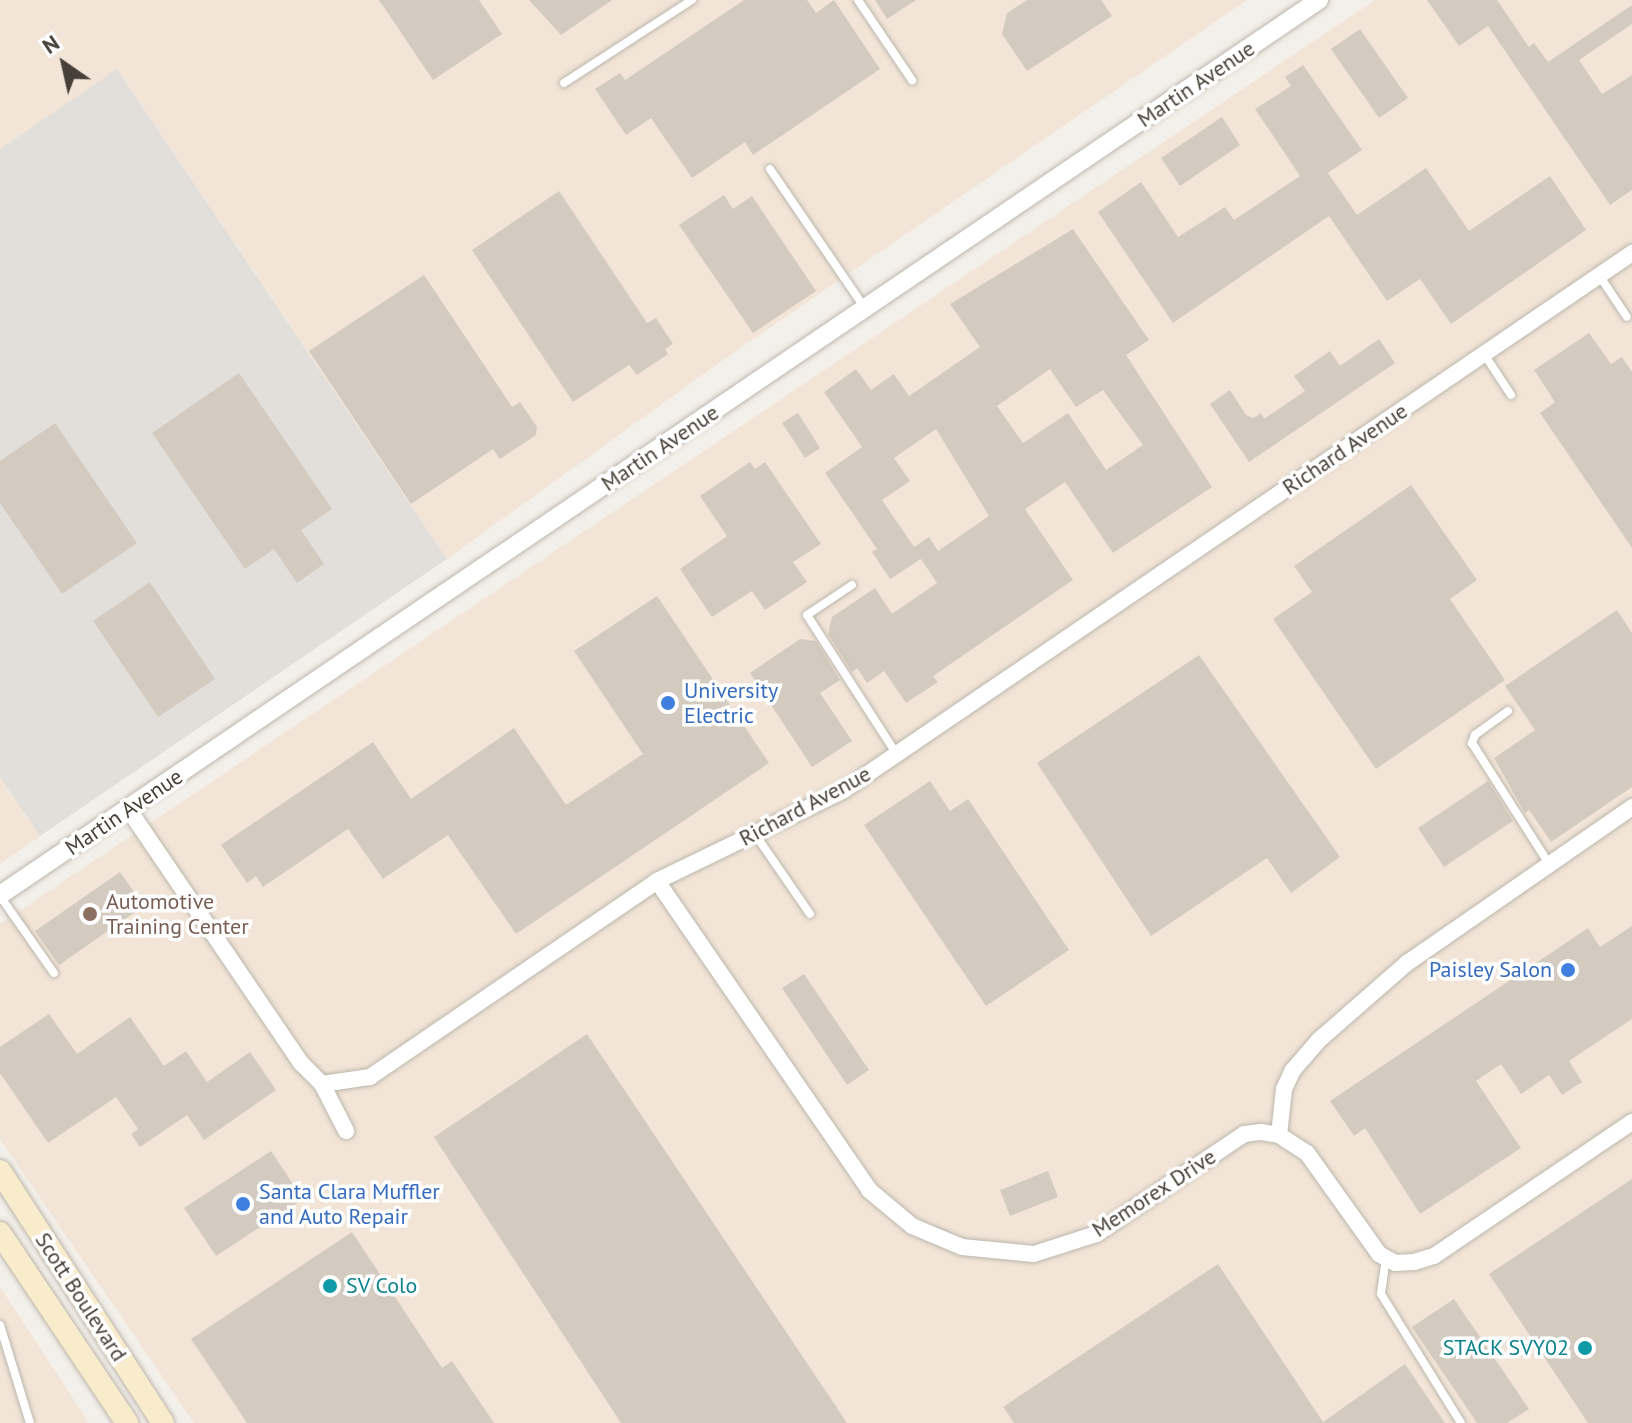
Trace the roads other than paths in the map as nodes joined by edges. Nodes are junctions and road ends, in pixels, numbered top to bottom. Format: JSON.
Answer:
{"nodes":[{"id":1,"x":692,"y":0,"type":"edge"},
{"id":2,"x":858,"y":0,"type":"edge"},
{"id":3,"x":1319,"y":0,"type":"edge"},
{"id":4,"x":912,"y":80,"type":"dead end"},
{"id":5,"x":564,"y":83,"type":"dead end"},
{"id":6,"x":770,"y":169,"type":"dead end"},
{"id":7,"x":1632,"y":253,"type":"edge"},
{"id":8,"x":1599,"y":275,"type":"junction"},
{"id":9,"x":865,"y":309,"type":"junction"},
{"id":10,"x":1627,"y":317,"type":"dead end"},
{"id":11,"x":1484,"y":354,"type":"junction"},
{"id":12,"x":1511,"y":395,"type":"dead end"},
{"id":13,"x":852,"y":585,"type":"dead end"},
{"id":14,"x":1508,"y":711,"type":"dead end"},
{"id":15,"x":897,"y":754,"type":"junction"},
{"id":16,"x":1632,"y":807,"type":"edge"},
{"id":17,"x":129,"y":810,"type":"junction"},
{"id":18,"x":755,"y":834,"type":"junction"},
{"id":19,"x":1549,"y":864,"type":"junction"},
{"id":20,"x":657,"y":881,"type":"junction"},
{"id":21,"x":0,"y":896,"type":"edge"},
{"id":22,"x":810,"y":914,"type":"dead end"},
{"id":23,"x":54,"y":973,"type":"dead end"},
{"id":24,"x":322,"y":1084,"type":"junction"},
{"id":25,"x":1632,"y":1122,"type":"edge"},
{"id":26,"x":346,"y":1131,"type":"dead end"},
{"id":27,"x":1279,"y":1135,"type":"junction"},
{"id":28,"x":0,"y":1171,"type":"edge"},
{"id":29,"x":0,"y":1233,"type":"edge"},
{"id":30,"x":1386,"y":1258,"type":"junction"},
{"id":31,"x":0,"y":1325,"type":"edge"},
{"id":32,"x":30,"y":1423,"type":"edge"},
{"id":33,"x":127,"y":1423,"type":"edge"},
{"id":34,"x":163,"y":1423,"type":"edge"},
{"id":35,"x":1461,"y":1423,"type":"edge"}],
"edges":[{"from":1,"to":5,"type":"lane"},
{"from":2,"to":4,"type":"lane"},
{"from":3,"to":9,"type":"street","name":"Martin Avenue"},
{"from":6,"to":9,"type":"lane"},
{"from":7,"to":8,"type":"street","name":"Richard Avenue"},
{"from":8,"to":10,"type":"lane"},
{"from":8,"to":11,"type":"street","name":"Richard Avenue"},
{"from":9,"to":17,"type":"street","name":"Martin Avenue"},
{"from":11,"to":12,"type":"lane"},
{"from":11,"to":15,"type":"street","name":"Richard Avenue"},
{"from":13,"to":15,"type":"lane"},
{"from":14,"to":19,"type":"lane"},
{"from":15,"to":18,"type":"street","name":"Richard Avenue"},
{"from":16,"to":19,"type":"street"},
{"from":17,"to":21,"type":"street","name":"Martin Avenue"},
{"from":17,"to":24,"type":"street"},
{"from":18,"to":20,"type":"street","name":"Richard Avenue"},
{"from":18,"to":22,"type":"lane"},
{"from":19,"to":27,"type":"street"},
{"from":20,"to":24,"type":"street","name":"Richard Avenue"},
{"from":20,"to":27,"type":"street","name":"Memorex Drive"},
{"from":21,"to":23,"type":"lane"},
{"from":24,"to":26,"type":"street"},
{"from":25,"to":30,"type":"street"},
{"from":27,"to":30,"type":"street"},
{"from":28,"to":34,"type":"main road","name":"Scott Boulevard"},
{"from":29,"to":33,"type":"main road","name":"Scott Boulevard"},
{"from":30,"to":35,"type":"lane"},
{"from":31,"to":32,"type":"lane"}]}
